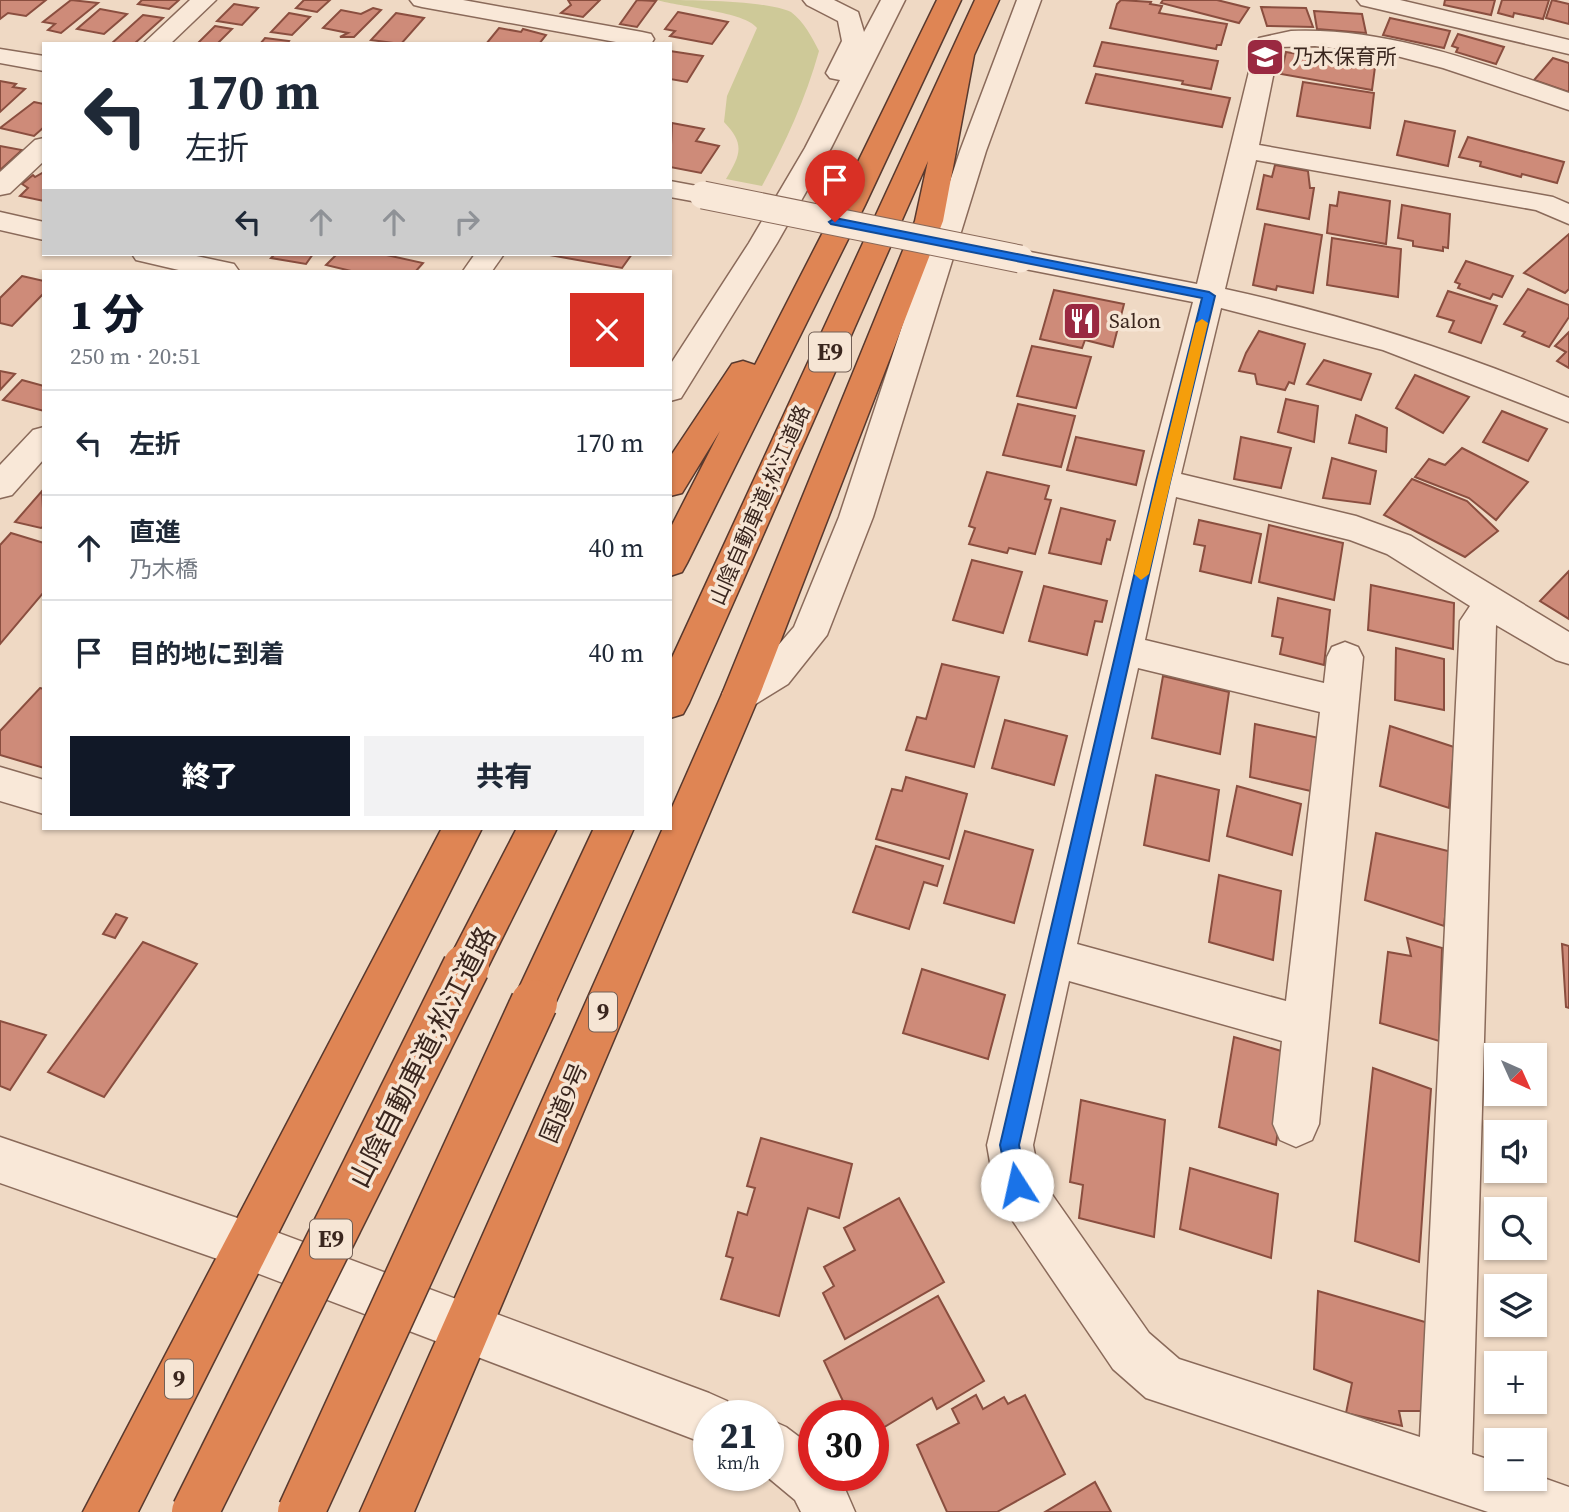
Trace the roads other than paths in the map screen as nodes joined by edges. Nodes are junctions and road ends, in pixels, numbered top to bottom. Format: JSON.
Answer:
{"nodes":[{"id":1,"x":204,"y":0,"type":"edge"},
{"id":2,"x":422,"y":0,"type":"edge"},
{"id":3,"x":815,"y":0,"type":"edge"},
{"id":4,"x":893,"y":0,"type":"edge"},
{"id":5,"x":949,"y":0,"type":"edge"},
{"id":6,"x":987,"y":0,"type":"edge"},
{"id":7,"x":1029,"y":0,"type":"edge"},
{"id":8,"x":1369,"y":0,"type":"edge"},
{"id":9,"x":1411,"y":4,"type":"edge"},
{"id":10,"x":157,"y":42,"type":"edge"},
{"id":11,"x":640,"y":42,"type":"edge"},
{"id":12,"x":1569,"y":47,"type":"edge"},
{"id":13,"x":0,"y":56,"type":"edge"},
{"id":14,"x":963,"y":57,"type":"junction"},
{"id":15,"x":42,"y":64,"type":"edge"},
{"id":16,"x":1569,"y":103,"type":"edge"},
{"id":17,"x":42,"y":148,"type":"edge"},
{"id":18,"x":817,"y":148,"type":"junction"},
{"id":19,"x":1245,"y":150,"type":"junction"},
{"id":20,"x":0,"y":187,"type":"edge"},
{"id":21,"x":672,"y":189,"type":"edge"},
{"id":22,"x":851,"y":205,"type":"junction"},
{"id":23,"x":1569,"y":215,"type":"edge"},
{"id":24,"x":0,"y":221,"type":"edge"},
{"id":25,"x":42,"y":231,"type":"edge"},
{"id":26,"x":154,"y":256,"type":"edge"},
{"id":27,"x":488,"y":256,"type":"edge"},
{"id":28,"x":206,"y":269,"type":"edge"},
{"id":29,"x":478,"y":270,"type":"edge"},
{"id":30,"x":1209,"y":296,"type":"junction"},
{"id":31,"x":672,"y":387,"type":"edge"},
{"id":32,"x":1569,"y":411,"type":"edge"},
{"id":33,"x":42,"y":440,"type":"edge"},
{"id":34,"x":672,"y":481,"type":"edge"},
{"id":35,"x":1163,"y":482,"type":"junction"},
{"id":36,"x":0,"y":486,"type":"edge"},
{"id":37,"x":672,"y":559,"type":"edge"},
{"id":38,"x":1493,"y":603,"type":"junction"},
{"id":39,"x":1124,"y":650,"type":"junction"},
{"id":40,"x":1569,"y":650,"type":"edge"},
{"id":41,"x":1345,"y":657,"type":"dead end"},
{"id":42,"x":741,"y":694,"type":"junction"},
{"id":43,"x":672,"y":699,"type":"edge"},
{"id":44,"x":1340,"y":702,"type":"junction"},
{"id":45,"x":0,"y":784,"type":"edge"},
{"id":46,"x":42,"y":796,"type":"edge"},
{"id":47,"x":462,"y":830,"type":"edge"},
{"id":48,"x":536,"y":830,"type":"edge"},
{"id":49,"x":613,"y":830,"type":"edge"},
{"id":50,"x":1054,"y":957,"type":"junction"},
{"id":51,"x":1305,"y":1027,"type":"junction"},
{"id":52,"x":1296,"y":1125,"type":"dead end"},
{"id":53,"x":0,"y":1160,"type":"edge"},
{"id":54,"x":249,"y":1246,"type":"junction"},
{"id":55,"x":466,"y":1329,"type":"junction"},
{"id":56,"x":693,"y":1413,"type":"edge"},
{"id":57,"x":784,"y":1458,"type":"edge"},
{"id":58,"x":1445,"y":1471,"type":"junction"},
{"id":59,"x":110,"y":1512,"type":"edge"},
{"id":60,"x":195,"y":1512,"type":"edge"},
{"id":61,"x":301,"y":1512,"type":"edge"},
{"id":62,"x":387,"y":1512,"type":"edge"},
{"id":63,"x":828,"y":1512,"type":"edge"},
{"id":64,"x":1564,"y":1512,"type":"edge"}],
"edges":[{"from":1,"to":10,"type":"street"},
{"from":2,"to":11,"type":"street"},
{"from":3,"to":18,"type":"street"},
{"from":4,"to":18,"type":"street"},
{"from":5,"to":22,"type":"highway","name":"山陰自動車道;松江道路","number":"E9"},
{"from":6,"to":14,"type":"highway","name":"山陰自動車道;松江道路","number":"E9"},
{"from":7,"to":42,"type":"street"},
{"from":8,"to":9,"type":"street"},
{"from":9,"to":12,"type":"street"},
{"from":13,"to":15,"type":"street"},
{"from":14,"to":42,"type":"highway","name":"国道9号"},
{"from":14,"to":43,"type":"highway","name":"山陰自動車道;松江道路","number":"E9"},
{"from":16,"to":19,"type":"street"},
{"from":17,"to":20,"type":"street"},
{"from":18,"to":31,"type":"street"},
{"from":19,"to":23,"type":"street"},
{"from":19,"to":30,"type":"street"},
{"from":21,"to":30,"type":"street","bridge":true},
{"from":22,"to":34,"type":"highway"},
{"from":22,"to":37,"type":"highway","name":"山陰自動車道;松江道路","number":"E9"},
{"from":24,"to":25,"type":"street"},
{"from":26,"to":28,"type":"street"},
{"from":27,"to":29,"type":"street"},
{"from":30,"to":32,"type":"street"},
{"from":30,"to":35,"type":"street"},
{"from":33,"to":36,"type":"street"},
{"from":35,"to":38,"type":"street"},
{"from":35,"to":39,"type":"street"},
{"from":38,"to":40,"type":"street"},
{"from":38,"to":58,"type":"street"},
{"from":39,"to":44,"type":"street"},
{"from":39,"to":50,"type":"street"},
{"from":41,"to":44,"type":"street"},
{"from":42,"to":55,"type":"highway","name":"国道9号","number":"9"},
{"from":44,"to":51,"type":"street"},
{"from":45,"to":46,"type":"street"},
{"from":47,"to":54,"type":"highway","number":"9"},
{"from":48,"to":60,"type":"highway","name":"山陰自動車道;松江道路","number":"E9","bridge":true},
{"from":49,"to":61,"type":"highway","bridge":true},
{"from":50,"to":51,"type":"street"},
{"from":50,"to":58,"type":"street"},
{"from":51,"to":52,"type":"street"},
{"from":53,"to":54,"type":"street"},
{"from":54,"to":55,"type":"street"},
{"from":54,"to":59,"type":"highway","number":"9"},
{"from":55,"to":56,"type":"street"},
{"from":55,"to":62,"type":"highway","name":"国道9号","number":"9"},
{"from":57,"to":63,"type":"street"},
{"from":58,"to":64,"type":"street"}]}
